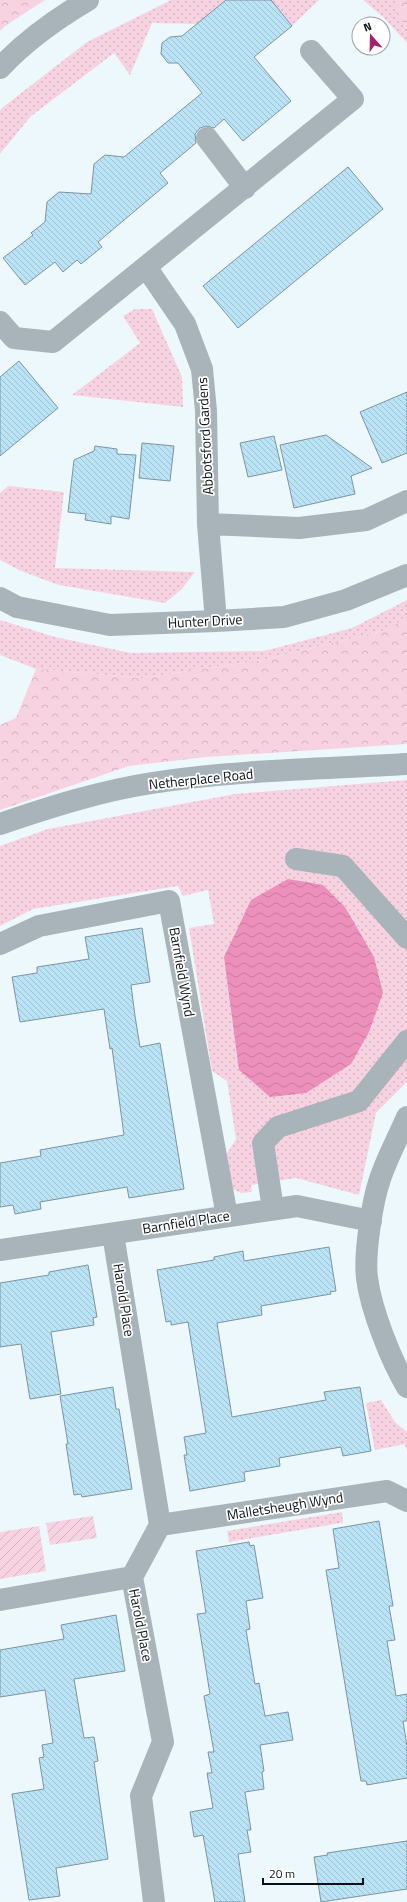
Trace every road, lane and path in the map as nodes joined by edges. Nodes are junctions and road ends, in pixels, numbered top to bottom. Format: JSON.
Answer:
{"nodes":[{"id":1,"x":88,"y":0,"type":"edge"},
{"id":2,"x":311,"y":51,"type":"dead end"},
{"id":3,"x":0,"y":68,"type":"edge"},
{"id":4,"x":207,"y":138,"type":"dead end"},
{"id":5,"x":245,"y":188,"type":"junction"},
{"id":6,"x":146,"y":267,"type":"junction"},
{"id":7,"x":0,"y":322,"type":"edge"},
{"id":8,"x":407,"y":501,"type":"edge"},
{"id":9,"x":208,"y":524,"type":"junction"},
{"id":10,"x":407,"y":575,"type":"edge"},
{"id":11,"x":0,"y":598,"type":"edge"},
{"id":12,"x":216,"y":621,"type":"junction"},
{"id":13,"x":407,"y":764,"type":"edge"},
{"id":14,"x":0,"y":824,"type":"edge"},
{"id":15,"x":296,"y":859,"type":"dead end"},
{"id":16,"x":407,"y":938,"type":"edge"},
{"id":17,"x":0,"y":944,"type":"edge"},
{"id":18,"x":407,"y":1041,"type":"edge"},
{"id":19,"x":407,"y":1117,"type":"edge"},
{"id":20,"x":273,"y":1209,"type":"junction"},
{"id":21,"x":227,"y":1216,"type":"junction"},
{"id":22,"x":371,"y":1221,"type":"junction"},
{"id":23,"x":113,"y":1234,"type":"junction"},
{"id":24,"x":0,"y":1250,"type":"edge"},
{"id":25,"x":407,"y":1387,"type":"edge"},
{"id":26,"x":407,"y":1501,"type":"edge"},
{"id":27,"x":160,"y":1525,"type":"junction"},
{"id":28,"x":132,"y":1578,"type":"junction"},
{"id":29,"x":0,"y":1600,"type":"edge"},
{"id":30,"x":154,"y":1902,"type":"edge"}],
"edges":[{"from":1,"to":3,"type":"street"},
{"from":2,"to":5,"type":"street"},
{"from":4,"to":5,"type":"street"},
{"from":5,"to":6,"type":"street"},
{"from":6,"to":7,"type":"street"},
{"from":6,"to":9,"type":"street","name":"Abbotsford Gardens"},
{"from":8,"to":9,"type":"street"},
{"from":9,"to":12,"type":"street","name":"Abbotsford Gardens"},
{"from":10,"to":12,"type":"street","name":"Hunter Drive"},
{"from":11,"to":12,"type":"street","name":"Hunter Drive"},
{"from":13,"to":14,"type":"street","name":"Netherplace Road"},
{"from":15,"to":16,"type":"street"},
{"from":17,"to":21,"type":"street","name":"Barnfield Wynd"},
{"from":18,"to":20,"type":"street"},
{"from":19,"to":22,"type":"street"},
{"from":20,"to":21,"type":"street","name":"Barnfield Place"},
{"from":20,"to":22,"type":"street","name":"Barnfield Place"},
{"from":21,"to":23,"type":"street","name":"Barnfield Place"},
{"from":22,"to":25,"type":"street"},
{"from":23,"to":24,"type":"street","name":"Barnfield Place"},
{"from":23,"to":27,"type":"street","name":"Harold Place"},
{"from":26,"to":27,"type":"street","name":"Malletsheugh Wynd"},
{"from":27,"to":28,"type":"street","name":"Harold Place"},
{"from":28,"to":29,"type":"street"},
{"from":28,"to":30,"type":"street","name":"Harold Place"}]}
